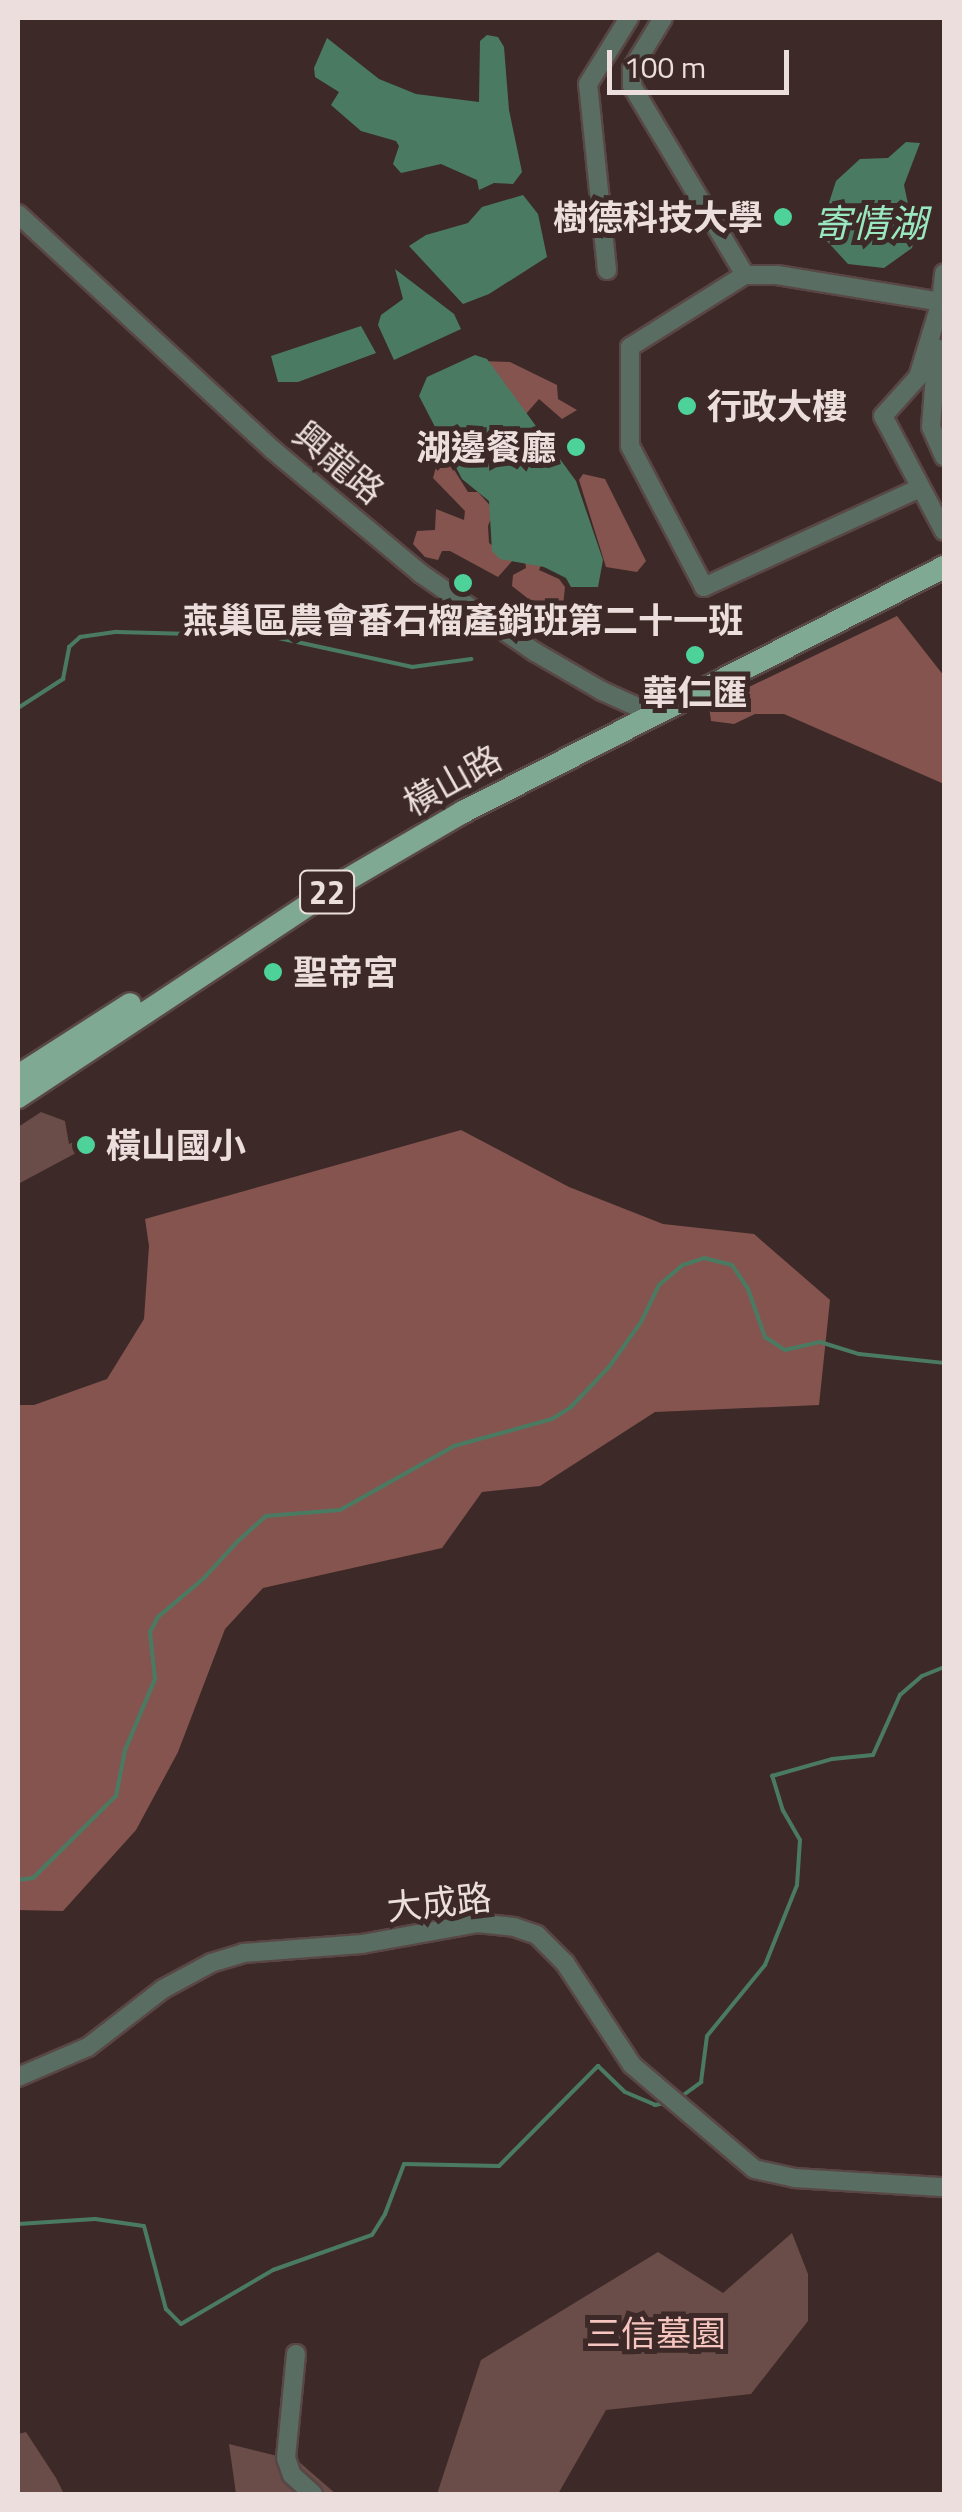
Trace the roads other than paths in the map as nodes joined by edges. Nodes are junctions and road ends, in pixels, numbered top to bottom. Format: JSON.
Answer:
{"nodes":[{"id":1,"x":629,"y":18,"type":"edge"},
{"id":2,"x":663,"y":18,"type":"edge"},
{"id":3,"x":18,"y":214,"type":"edge"},
{"id":4,"x":606,"y":270,"type":"dead end"},
{"id":5,"x":944,"y":273,"type":"edge"},
{"id":6,"x":746,"y":275,"type":"junction"},
{"id":7,"x":941,"y":302,"type":"junction"},
{"id":8,"x":944,"y":456,"type":"edge"},
{"id":9,"x":920,"y":488,"type":"junction"},
{"id":10,"x":944,"y":532,"type":"edge"},
{"id":11,"x":944,"y":551,"type":"edge"},
{"id":12,"x":944,"y":567,"type":"edge"},
{"id":13,"x":644,"y":711,"type":"junction"},
{"id":14,"x":18,"y":1076,"type":"edge"},
{"id":15,"x":18,"y":1098,"type":"edge"},
{"id":16,"x":18,"y":2076,"type":"edge"},
{"id":17,"x":944,"y":2187,"type":"edge"},
{"id":18,"x":296,"y":2354,"type":"dead end"},
{"id":19,"x":314,"y":2494,"type":"edge"}],
"edges":[{"from":1,"to":4,"type":"street"},
{"from":2,"to":6,"type":"street"},
{"from":3,"to":13,"type":"street","name":"興龍路"},
{"from":5,"to":7,"type":"street"},
{"from":6,"to":7,"type":"street"},
{"from":6,"to":9,"type":"street"},
{"from":7,"to":8,"type":"street"},
{"from":7,"to":9,"type":"street"},
{"from":9,"to":10,"type":"street"},
{"from":11,"to":13,"type":"main road","name":"橫山路","number":"22"},
{"from":12,"to":13,"type":"main road","name":"橫山路","number":"22"},
{"from":13,"to":14,"type":"main road","name":"橫山路","number":"22"},
{"from":13,"to":15,"type":"main road","name":"橫山路","number":"22"},
{"from":16,"to":17,"type":"street","name":"大成路"},
{"from":18,"to":19,"type":"street"}]}
